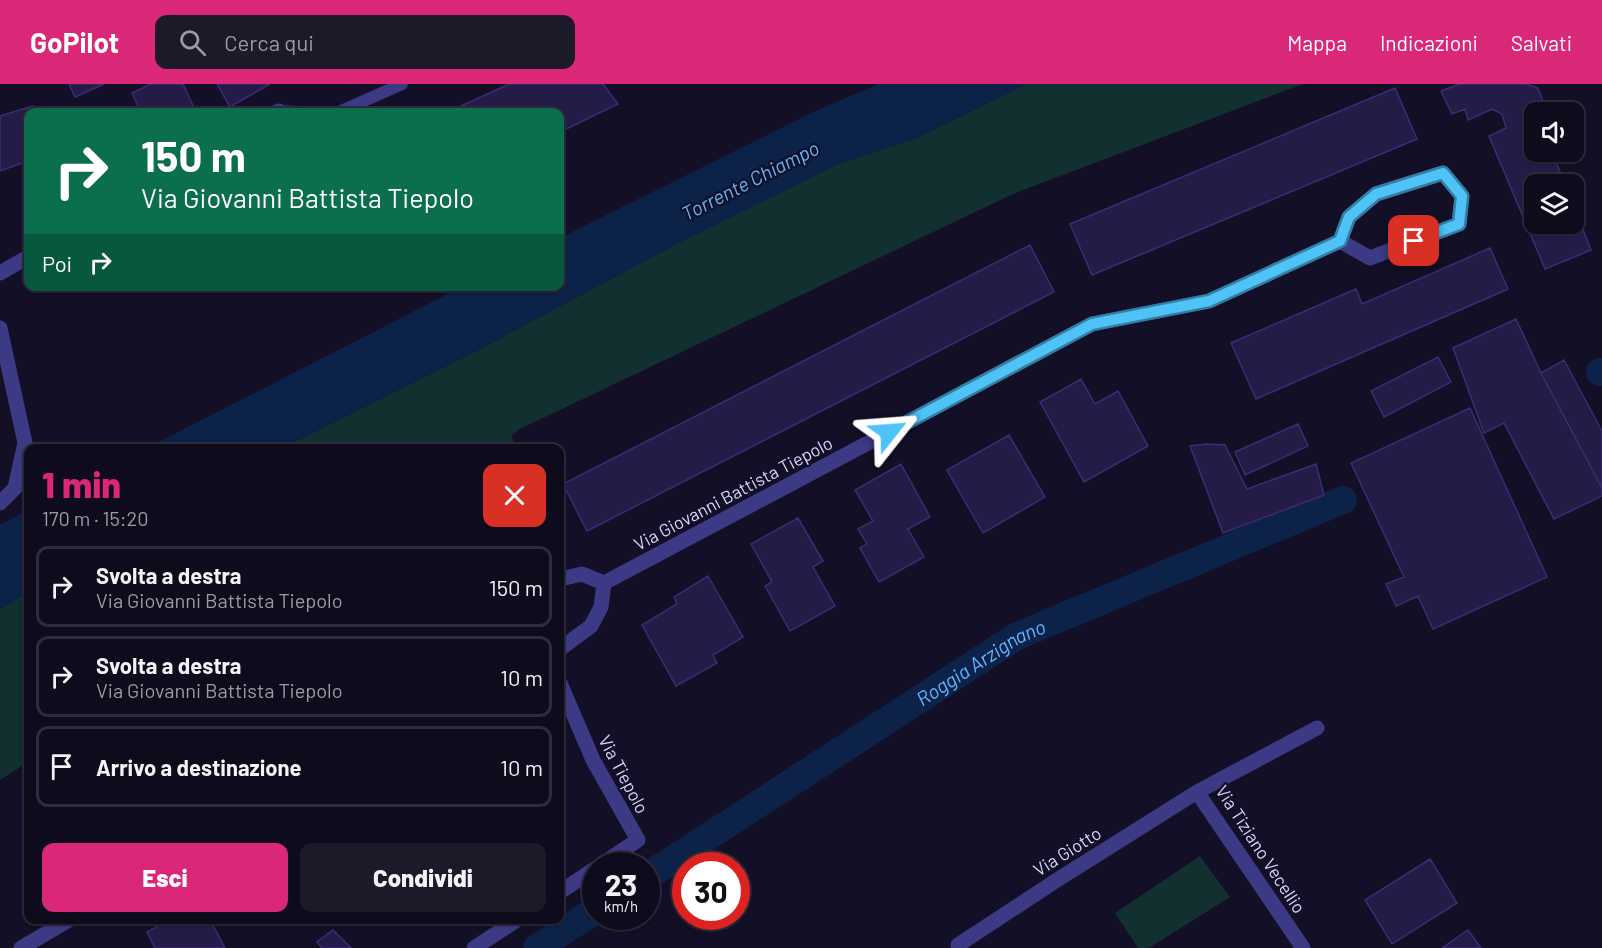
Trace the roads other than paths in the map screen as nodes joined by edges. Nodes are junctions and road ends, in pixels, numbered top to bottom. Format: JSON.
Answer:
{"nodes":[{"id":1,"x":402,"y":84,"type":"edge"},
{"id":2,"x":348,"y":108,"type":"edge"},
{"id":3,"x":1340,"y":241,"type":"junction"},
{"id":4,"x":24,"y":259,"type":"edge"},
{"id":5,"x":0,"y":273,"type":"edge"},
{"id":6,"x":0,"y":328,"type":"edge"},
{"id":7,"x":0,"y":503,"type":"edge"},
{"id":8,"x":564,"y":578,"type":"edge"},
{"id":9,"x":604,"y":583,"type":"junction"},
{"id":10,"x":564,"y":646,"type":"edge"},
{"id":11,"x":564,"y":692,"type":"edge"},
{"id":12,"x":1317,"y":728,"type":"dead end"},
{"id":13,"x":1197,"y":792,"type":"junction"},
{"id":14,"x":620,"y":852,"type":"edge"},
{"id":15,"x":582,"y":877,"type":"edge"},
{"id":16,"x":564,"y":889,"type":"edge"},
{"id":17,"x":62,"y":924,"type":"edge"},
{"id":18,"x":512,"y":924,"type":"edge"},
{"id":19,"x":957,"y":947,"type":"edge"},
{"id":20,"x":21,"y":948,"type":"edge"},
{"id":21,"x":474,"y":948,"type":"edge"},
{"id":22,"x":1303,"y":948,"type":"edge"}],
"edges":[{"from":1,"to":2,"type":"lane"},
{"from":3,"to":3,"type":"street"},
{"from":3,"to":9,"type":"street","name":"Via Giovanni Battista Tiepolo"},
{"from":4,"to":5,"type":"street"},
{"from":6,"to":7,"type":"street"},
{"from":8,"to":9,"type":"street"},
{"from":9,"to":10,"type":"street"},
{"from":11,"to":14,"type":"street","name":"Via Tiepolo"},
{"from":12,"to":13,"type":"street","name":"Via Tiziano Vecellio"},
{"from":13,"to":19,"type":"street","name":"Via Giotto"},
{"from":13,"to":22,"type":"street","name":"Via Tiziano Vecellio"},
{"from":15,"to":16,"type":"street"},
{"from":17,"to":20,"type":"street"},
{"from":18,"to":21,"type":"street"}]}
